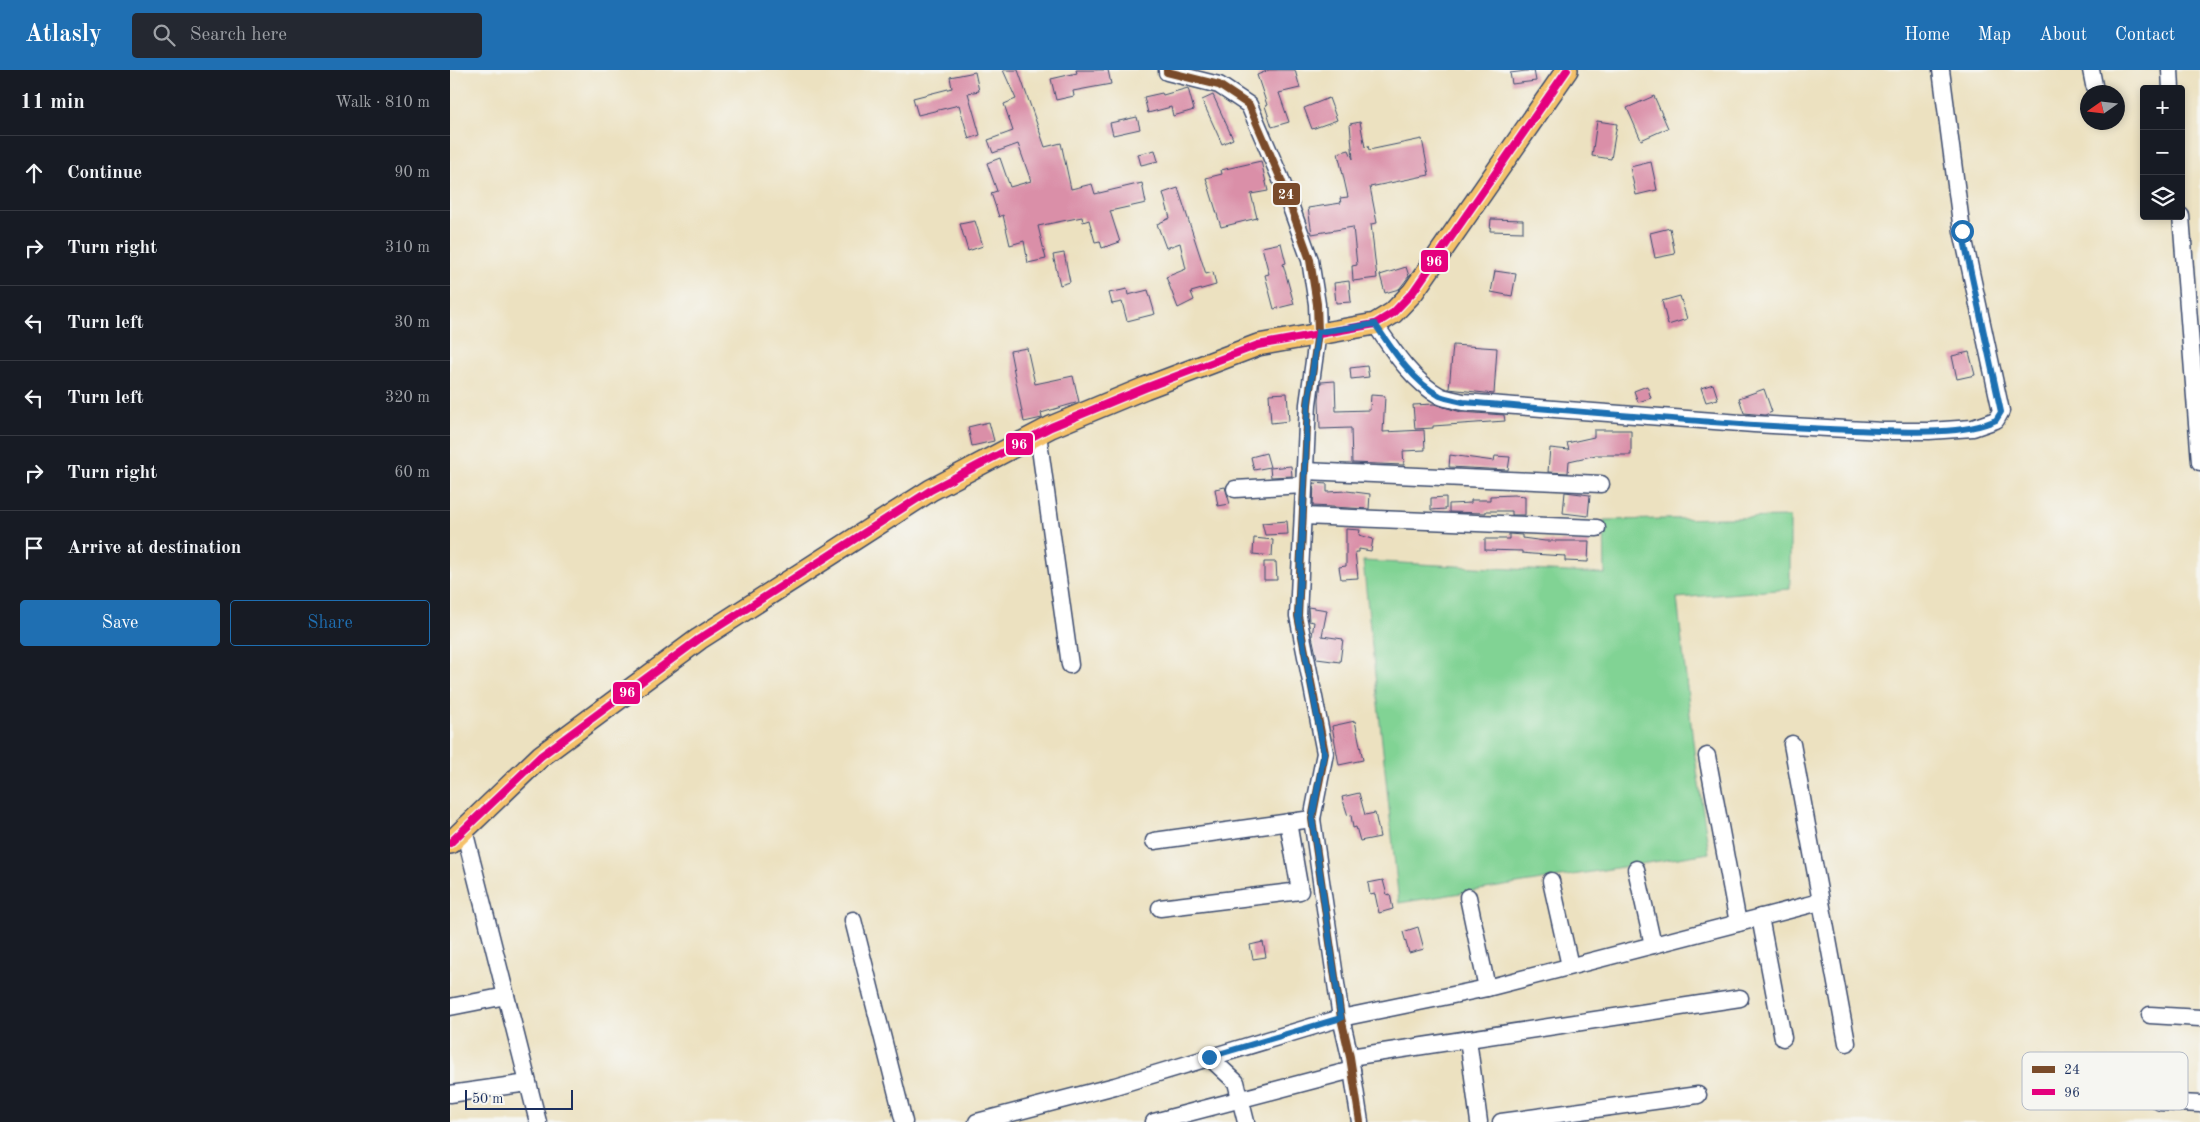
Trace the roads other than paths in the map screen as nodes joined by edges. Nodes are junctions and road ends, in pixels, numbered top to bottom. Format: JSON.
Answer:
{"nodes":[{"id":1,"x":1167,"y":70,"type":"edge"},
{"id":2,"x":1567,"y":70,"type":"edge"},
{"id":3,"x":1941,"y":70,"type":"edge"},
{"id":4,"x":2170,"y":70,"type":"edge"},
{"id":5,"x":2172,"y":85,"type":"edge"},
{"id":6,"x":2181,"y":220,"type":"edge"},
{"id":7,"x":1375,"y":324,"type":"junction"},
{"id":8,"x":1318,"y":332,"type":"junction"},
{"id":9,"x":2197,"y":393,"type":"edge"},
{"id":10,"x":1038,"y":434,"type":"junction"},
{"id":11,"x":2200,"y":462,"type":"edge"},
{"id":12,"x":1304,"y":478,"type":"junction"},
{"id":13,"x":1601,"y":484,"type":"dead end"},
{"id":14,"x":1235,"y":489,"type":"dead end"},
{"id":15,"x":1303,"y":516,"type":"junction"},
{"id":16,"x":1597,"y":528,"type":"dead end"},
{"id":17,"x":1070,"y":665,"type":"dead end"},
{"id":18,"x":1792,"y":744,"type":"dead end"},
{"id":19,"x":1707,"y":756,"type":"dead end"},
{"id":20,"x":1312,"y":819,"type":"junction"},
{"id":21,"x":1288,"y":822,"type":"junction"},
{"id":22,"x":457,"y":836,"type":"edge"},
{"id":23,"x":1154,"y":840,"type":"dead end"},
{"id":24,"x":1636,"y":869,"type":"dead end"},
{"id":25,"x":1551,"y":881,"type":"dead end"},
{"id":26,"x":1468,"y":897,"type":"dead end"},
{"id":27,"x":1820,"y":902,"type":"junction"},
{"id":28,"x":1160,"y":908,"type":"dead end"},
{"id":29,"x":1760,"y":917,"type":"junction"},
{"id":30,"x":853,"y":920,"type":"dead end"},
{"id":31,"x":1738,"y":923,"type":"junction"},
{"id":32,"x":1653,"y":945,"type":"junction"},
{"id":33,"x":1570,"y":966,"type":"junction"},
{"id":34,"x":1487,"y":988,"type":"junction"},
{"id":35,"x":506,"y":996,"type":"junction"},
{"id":36,"x":1740,"y":998,"type":"dead end"},
{"id":37,"x":450,"y":1008,"type":"edge"},
{"id":38,"x":2150,"y":1015,"type":"dead end"},
{"id":39,"x":1341,"y":1018,"type":"junction"},
{"id":40,"x":2200,"y":1018,"type":"edge"},
{"id":41,"x":1783,"y":1038,"type":"dead end"},
{"id":42,"x":1468,"y":1039,"type":"junction"},
{"id":43,"x":1847,"y":1043,"type":"dead end"},
{"id":44,"x":1209,"y":1057,"type":"junction"},
{"id":45,"x":1351,"y":1064,"type":"junction"},
{"id":46,"x":528,"y":1083,"type":"junction"},
{"id":47,"x":450,"y":1094,"type":"edge"},
{"id":48,"x":1698,"y":1095,"type":"dead end"},
{"id":49,"x":1240,"y":1098,"type":"junction"},
{"id":50,"x":538,"y":1122,"type":"edge"},
{"id":51,"x":904,"y":1122,"type":"edge"},
{"id":52,"x":978,"y":1122,"type":"edge"},
{"id":53,"x":1154,"y":1122,"type":"edge"},
{"id":54,"x":1246,"y":1122,"type":"edge"},
{"id":55,"x":1360,"y":1122,"type":"edge"},
{"id":56,"x":1479,"y":1122,"type":"edge"},
{"id":57,"x":1501,"y":1122,"type":"edge"}],
"edges":[{"from":1,"to":8,"type":"street"},
{"from":2,"to":7,"type":"main road"},
{"from":3,"to":7,"type":"street"},
{"from":4,"to":5,"type":"street"},
{"from":6,"to":9,"type":"street"},
{"from":7,"to":8,"type":"main road"},
{"from":8,"to":10,"type":"main road"},
{"from":8,"to":12,"type":"street"},
{"from":9,"to":11,"type":"street"},
{"from":10,"to":17,"type":"street"},
{"from":10,"to":22,"type":"main road"},
{"from":12,"to":13,"type":"street"},
{"from":12,"to":14,"type":"street"},
{"from":12,"to":15,"type":"street"},
{"from":15,"to":16,"type":"street"},
{"from":15,"to":20,"type":"street"},
{"from":18,"to":27,"type":"street"},
{"from":19,"to":31,"type":"street"},
{"from":20,"to":21,"type":"street"},
{"from":20,"to":39,"type":"street"},
{"from":21,"to":23,"type":"street"},
{"from":21,"to":28,"type":"street"},
{"from":22,"to":35,"type":"street"},
{"from":24,"to":32,"type":"street"},
{"from":25,"to":33,"type":"street"},
{"from":26,"to":34,"type":"street"},
{"from":27,"to":29,"type":"street"},
{"from":27,"to":43,"type":"street"},
{"from":29,"to":31,"type":"street"},
{"from":29,"to":41,"type":"street"},
{"from":30,"to":51,"type":"street"},
{"from":31,"to":32,"type":"street"},
{"from":32,"to":33,"type":"street"},
{"from":33,"to":34,"type":"street"},
{"from":34,"to":39,"type":"street"},
{"from":35,"to":37,"type":"street"},
{"from":35,"to":46,"type":"street"},
{"from":36,"to":42,"type":"street"},
{"from":38,"to":40,"type":"street"},
{"from":39,"to":44,"type":"street"},
{"from":39,"to":45,"type":"street"},
{"from":42,"to":45,"type":"street"},
{"from":42,"to":56,"type":"street"},
{"from":44,"to":49,"type":"street"},
{"from":44,"to":52,"type":"street"},
{"from":45,"to":49,"type":"street"},
{"from":45,"to":55,"type":"street"},
{"from":46,"to":47,"type":"street"},
{"from":46,"to":50,"type":"street"},
{"from":48,"to":57,"type":"street"},
{"from":49,"to":53,"type":"street"},
{"from":49,"to":54,"type":"street"}]}
